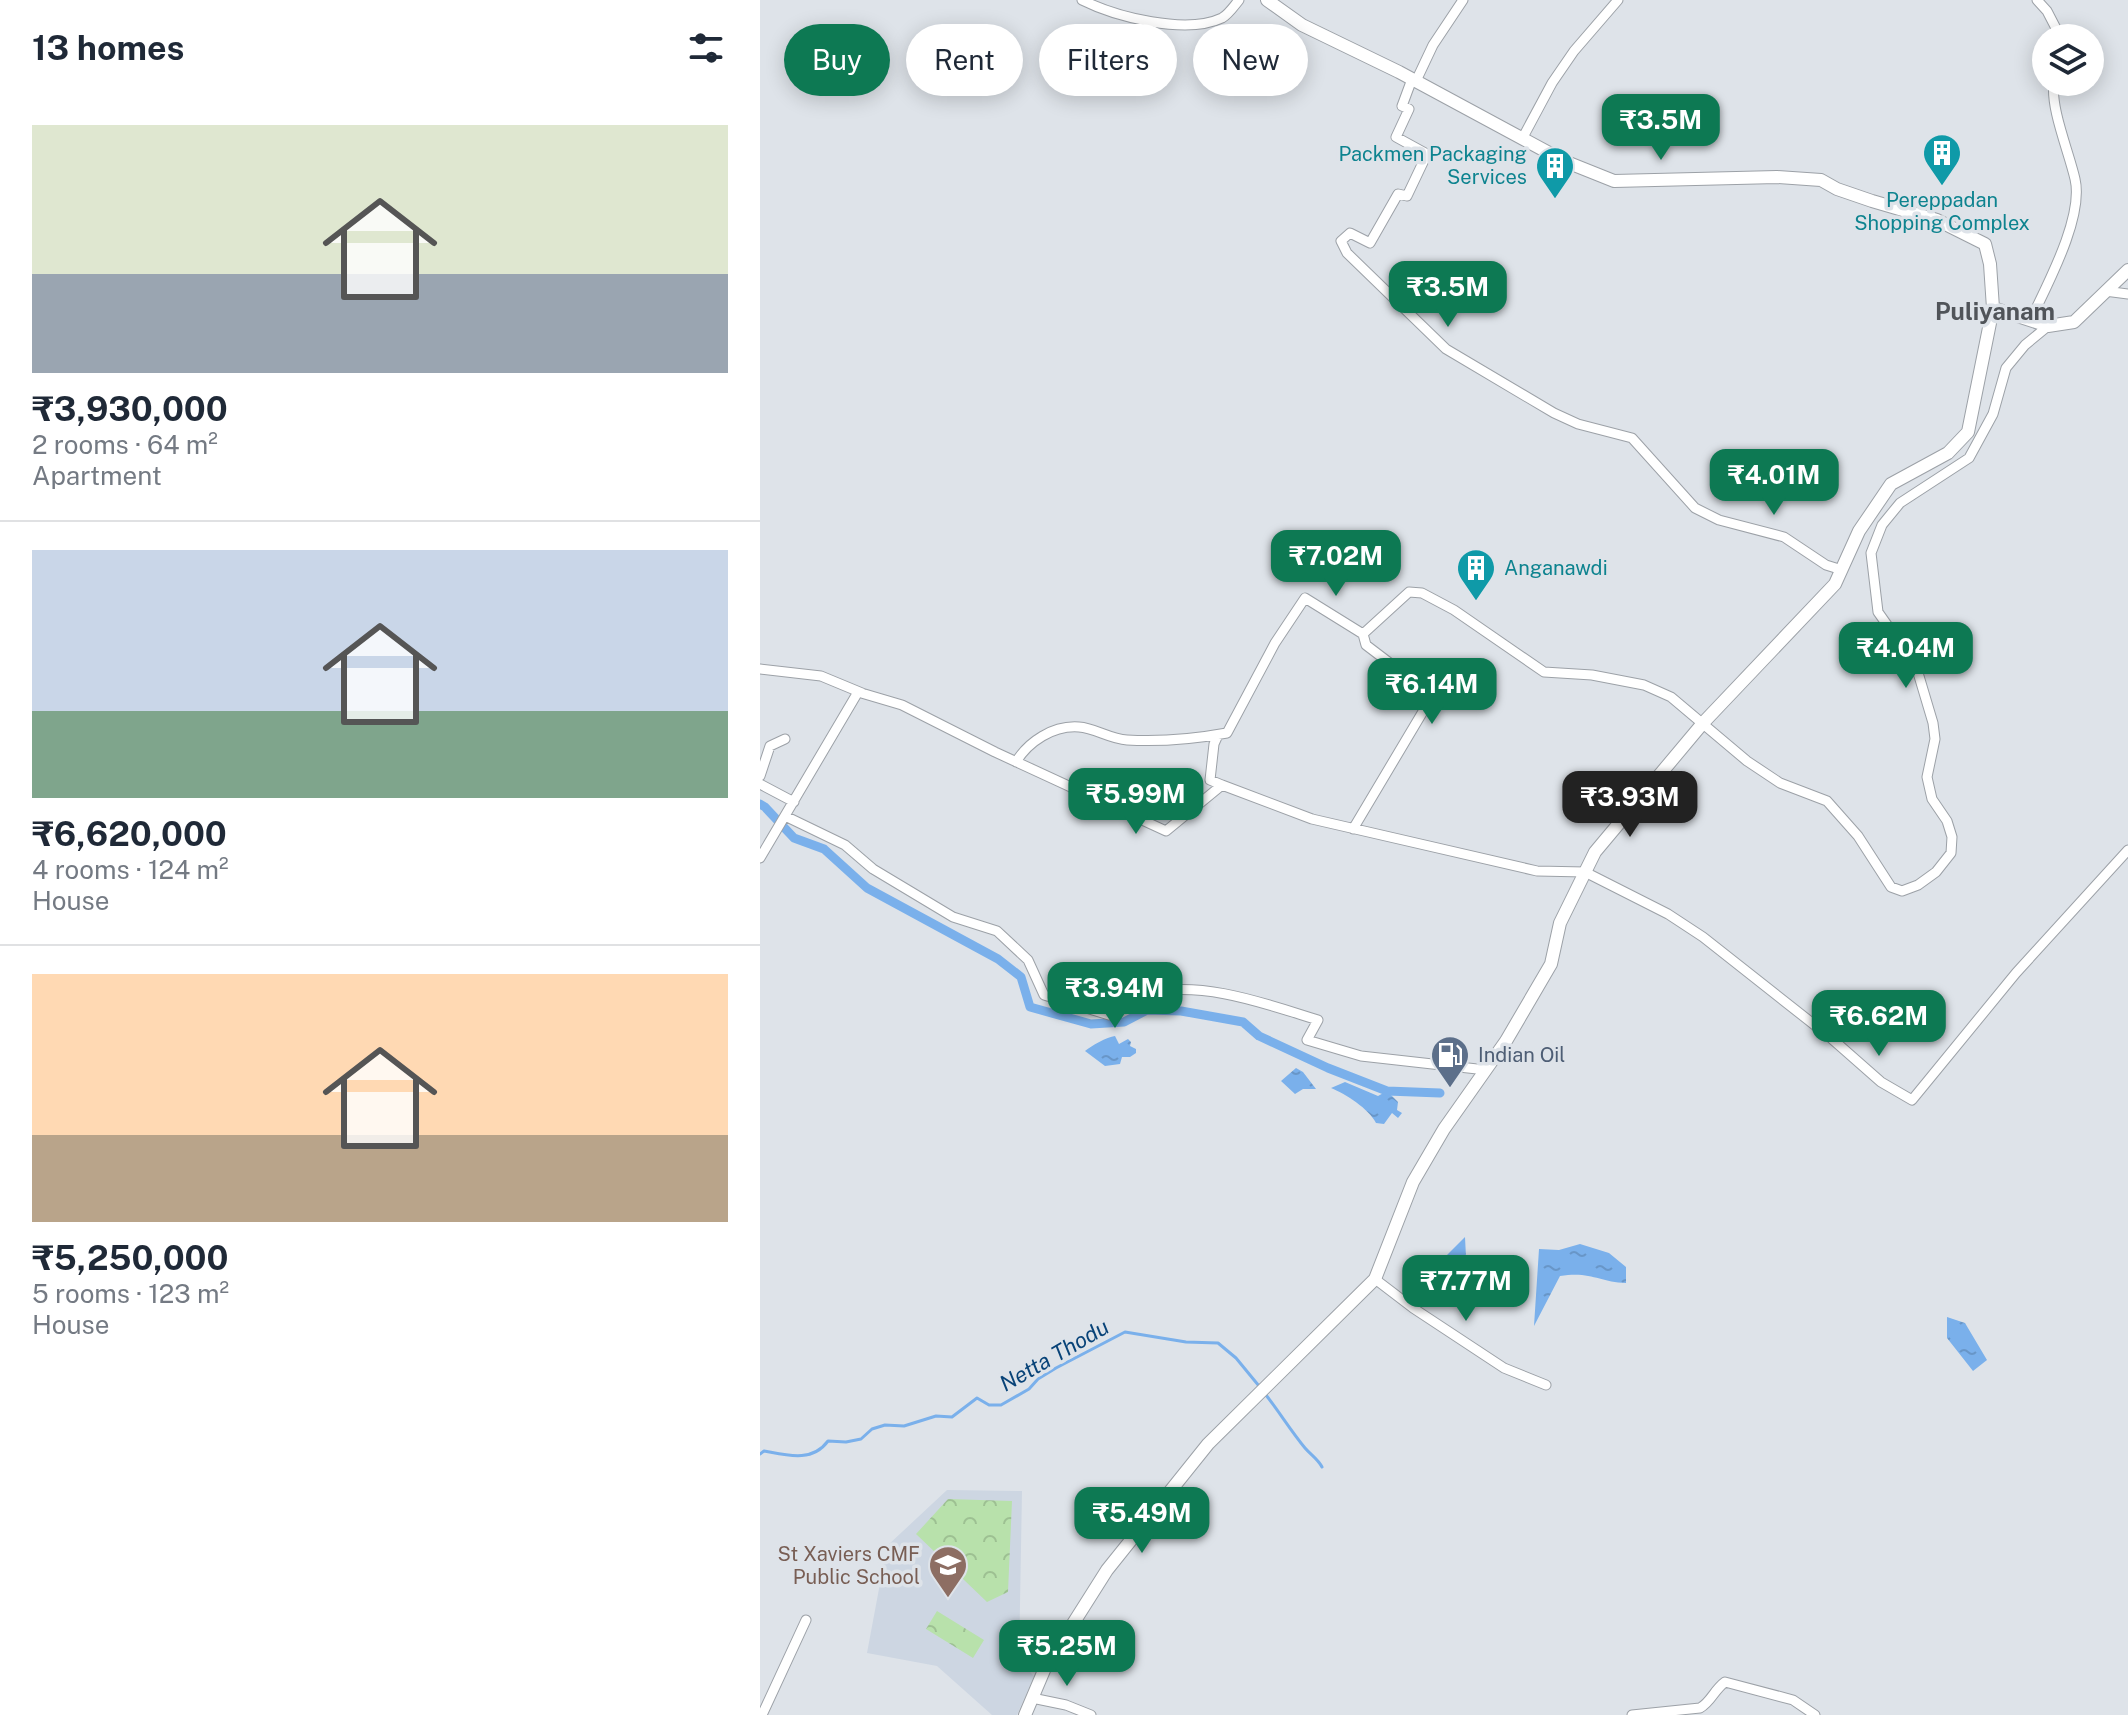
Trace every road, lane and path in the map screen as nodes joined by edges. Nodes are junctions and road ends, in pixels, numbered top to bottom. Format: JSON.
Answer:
{"nodes":[{"id":1,"x":1082,"y":0,"type":"edge"},
{"id":2,"x":1239,"y":0,"type":"edge"},
{"id":3,"x":1267,"y":0,"type":"edge"},
{"id":4,"x":1463,"y":0,"type":"edge"},
{"id":5,"x":1618,"y":0,"type":"edge"},
{"id":6,"x":2037,"y":0,"type":"edge"},
{"id":7,"x":2054,"y":24,"type":"edge"},
{"id":8,"x":1414,"y":80,"type":"junction"},
{"id":9,"x":2056,"y":96,"type":"edge"},
{"id":10,"x":1522,"y":139,"type":"junction"},
{"id":11,"x":2128,"y":270,"type":"edge"},
{"id":12,"x":2105,"y":291,"type":"junction"},
{"id":13,"x":2128,"y":294,"type":"edge"},
{"id":14,"x":1993,"y":308,"type":"junction"},
{"id":15,"x":2031,"y":319,"type":"junction"},
{"id":16,"x":2048,"y":326,"type":"junction"},
{"id":17,"x":1842,"y":570,"type":"junction"},
{"id":18,"x":1363,"y":634,"type":"junction"},
{"id":19,"x":760,"y":669,"type":"edge"},
{"id":20,"x":862,"y":693,"type":"junction"},
{"id":21,"x":1703,"y":723,"type":"junction"},
{"id":22,"x":1218,"y":735,"type":"junction"},
{"id":23,"x":785,"y":739,"type":"dead end"},
{"id":24,"x":1016,"y":762,"type":"junction"},
{"id":25,"x":760,"y":776,"type":"edge"},
{"id":26,"x":760,"y":784,"type":"edge"},
{"id":27,"x":1222,"y":785,"type":"junction"},
{"id":28,"x":794,"y":802,"type":"junction"},
{"id":29,"x":785,"y":816,"type":"junction"},
{"id":30,"x":1353,"y":829,"type":"junction"},
{"id":31,"x":2128,"y":850,"type":"edge"},
{"id":32,"x":760,"y":858,"type":"edge"},
{"id":33,"x":1585,"y":872,"type":"junction"},
{"id":34,"x":1486,"y":1070,"type":"junction"},
{"id":35,"x":1375,"y":1279,"type":"junction"},
{"id":36,"x":1546,"y":1385,"type":"dead end"},
{"id":37,"x":806,"y":1620,"type":"dead end"},
{"id":38,"x":1032,"y":1698,"type":"junction"},
{"id":39,"x":762,"y":1715,"type":"edge"},
{"id":40,"x":1025,"y":1715,"type":"edge"},
{"id":41,"x":1091,"y":1715,"type":"edge"},
{"id":42,"x":1632,"y":1715,"type":"edge"},
{"id":43,"x":1815,"y":1715,"type":"edge"}],
"edges":[{"from":1,"to":2,"type":"street"},
{"from":3,"to":8,"type":"main road"},
{"from":4,"to":8,"type":"street"},
{"from":5,"to":10,"type":"street"},
{"from":6,"to":7,"type":"street"},
{"from":8,"to":10,"type":"main road"},
{"from":8,"to":17,"type":"street"},
{"from":9,"to":15,"type":"street"},
{"from":10,"to":14,"type":"main road"},
{"from":11,"to":12,"type":"main road"},
{"from":12,"to":13,"type":"street"},
{"from":12,"to":16,"type":"main road"},
{"from":14,"to":15,"type":"main road"},
{"from":14,"to":17,"type":"main road"},
{"from":15,"to":16,"type":"main road"},
{"from":16,"to":21,"type":"street"},
{"from":17,"to":21,"type":"main road"},
{"from":18,"to":21,"type":"street"},
{"from":18,"to":22,"type":"street"},
{"from":18,"to":30,"type":"street"},
{"from":19,"to":20,"type":"street"},
{"from":20,"to":24,"type":"street"},
{"from":20,"to":28,"type":"street"},
{"from":21,"to":33,"type":"main road"},
{"from":22,"to":24,"type":"street"},
{"from":22,"to":27,"type":"street"},
{"from":23,"to":25,"type":"street"},
{"from":24,"to":27,"type":"street"},
{"from":26,"to":28,"type":"street"},
{"from":27,"to":30,"type":"street"},
{"from":28,"to":29,"type":"street"},
{"from":29,"to":32,"type":"street"},
{"from":29,"to":34,"type":"street"},
{"from":30,"to":33,"type":"street"},
{"from":31,"to":33,"type":"street"},
{"from":33,"to":34,"type":"main road"},
{"from":34,"to":35,"type":"main road"},
{"from":35,"to":36,"type":"street"},
{"from":35,"to":38,"type":"main road"},
{"from":37,"to":39,"type":"street"},
{"from":38,"to":40,"type":"main road"},
{"from":38,"to":41,"type":"street"},
{"from":42,"to":43,"type":"street"}]}
